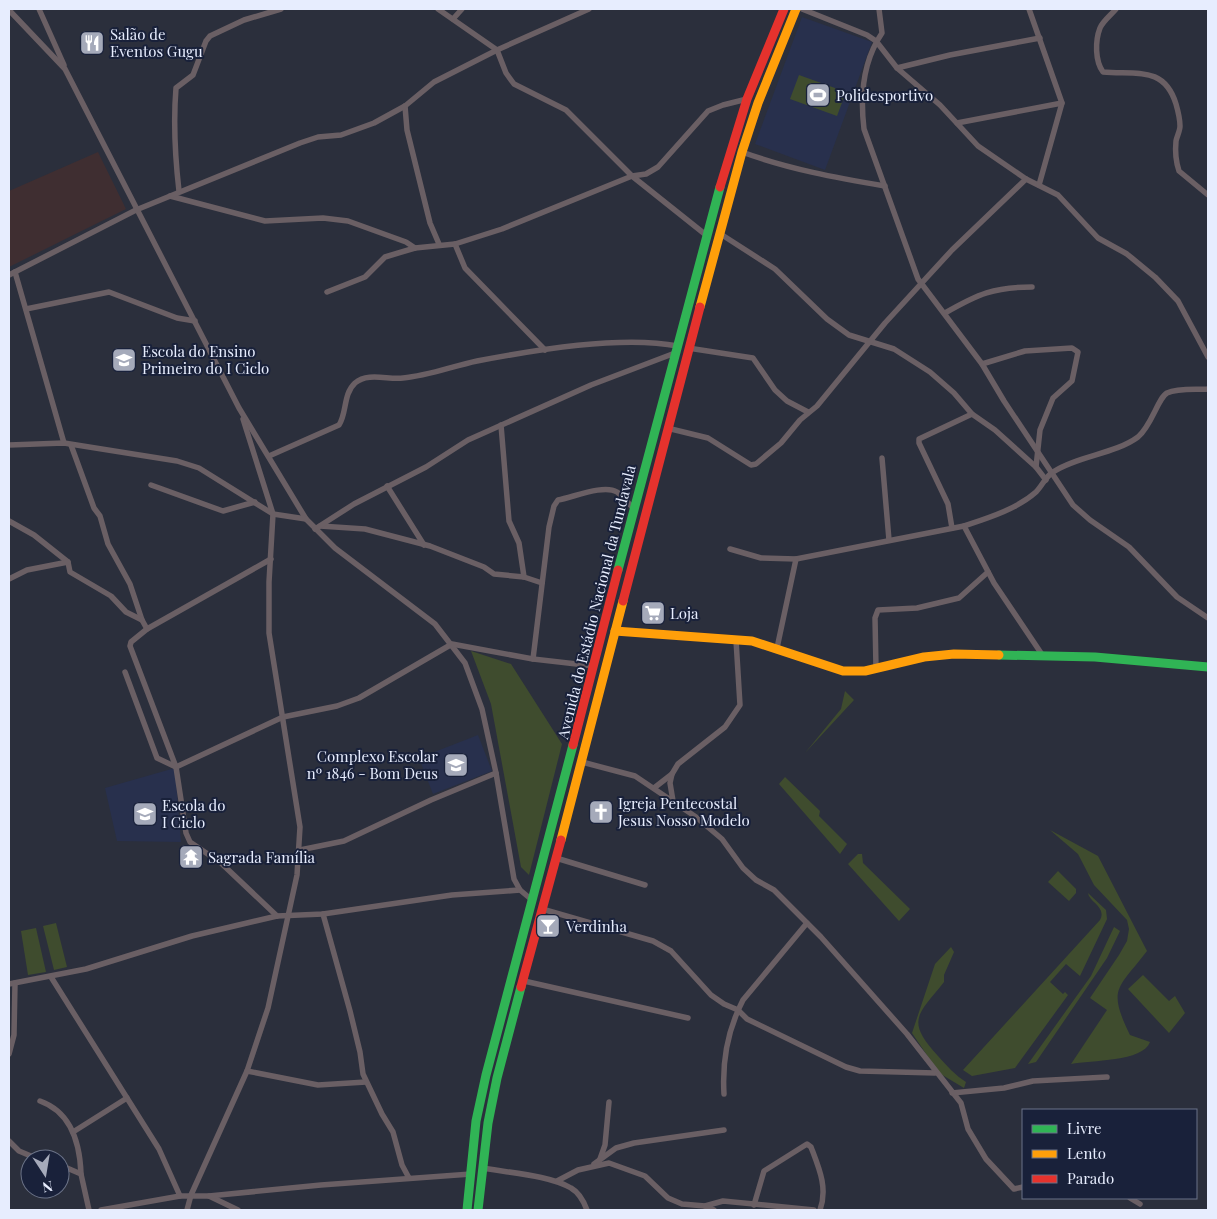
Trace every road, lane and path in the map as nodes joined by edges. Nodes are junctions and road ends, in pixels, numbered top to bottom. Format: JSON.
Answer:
{"nodes":[{"id":1,"x":39,"y":9,"type":"edge"},
{"id":2,"x":281,"y":9,"type":"edge"},
{"id":3,"x":438,"y":9,"type":"edge"},
{"id":4,"x":462,"y":9,"type":"edge"},
{"id":5,"x":589,"y":9,"type":"edge"},
{"id":6,"x":784,"y":9,"type":"edge"},
{"id":7,"x":796,"y":9,"type":"edge"},
{"id":8,"x":802,"y":9,"type":"edge"},
{"id":9,"x":879,"y":9,"type":"edge"},
{"id":10,"x":1029,"y":9,"type":"edge"},
{"id":11,"x":1116,"y":9,"type":"edge"},
{"id":12,"x":9,"y":10,"type":"edge"},
{"id":13,"x":453,"y":19,"type":"junction"},
{"id":14,"x":1040,"y":38,"type":"junction"},
{"id":15,"x":876,"y":41,"type":"junction"},
{"id":16,"x":497,"y":50,"type":"junction"},
{"id":17,"x":897,"y":68,"type":"junction"},
{"id":18,"x":65,"y":69,"type":"junction"},
{"id":19,"x":746,"y":100,"type":"junction"},
{"id":20,"x":1062,"y":104,"type":"junction"},
{"id":21,"x":405,"y":106,"type":"junction"},
{"id":22,"x":956,"y":123,"type":"junction"},
{"id":23,"x":742,"y":152,"type":"junction"},
{"id":24,"x":632,"y":176,"type":"junction"},
{"id":25,"x":1026,"y":179,"type":"junction"},
{"id":26,"x":1039,"y":185,"type":"junction"},
{"id":27,"x":885,"y":186,"type":"junction"},
{"id":28,"x":179,"y":191,"type":"junction"},
{"id":29,"x":1208,"y":195,"type":"edge"},
{"id":30,"x":170,"y":196,"type":"junction"},
{"id":31,"x":136,"y":210,"type":"junction"},
{"id":32,"x":719,"y":233,"type":"junction"},
{"id":33,"x":706,"y":235,"type":"junction"},
{"id":34,"x":439,"y":244,"type":"junction"},
{"id":35,"x":455,"y":244,"type":"junction"},
{"id":36,"x":415,"y":248,"type":"junction"},
{"id":37,"x":15,"y":272,"type":"junction"},
{"id":38,"x":9,"y":275,"type":"edge"},
{"id":39,"x":921,"y":284,"type":"junction"},
{"id":40,"x":1032,"y":287,"type":"dead end"},
{"id":41,"x":328,"y":292,"type":"dead end"},
{"id":42,"x":26,"y":309,"type":"junction"},
{"id":43,"x":945,"y":313,"type":"junction"},
{"id":44,"x":195,"y":321,"type":"junction"},
{"id":45,"x":868,"y":342,"type":"junction"},
{"id":46,"x":688,"y":348,"type":"junction"},
{"id":47,"x":546,"y":350,"type":"junction"},
{"id":48,"x":676,"y":350,"type":"junction"},
{"id":49,"x":1208,"y":357,"type":"edge"},
{"id":50,"x":982,"y":364,"type":"junction"},
{"id":51,"x":1208,"y":389,"type":"edge"},
{"id":52,"x":239,"y":408,"type":"junction"},
{"id":53,"x":808,"y":412,"type":"junction"},
{"id":54,"x":972,"y":414,"type":"junction"},
{"id":55,"x":501,"y":425,"type":"junction"},
{"id":56,"x":667,"y":428,"type":"junction"},
{"id":57,"x":64,"y":443,"type":"junction"},
{"id":58,"x":9,"y":444,"type":"edge"},
{"id":59,"x":71,"y":445,"type":"junction"},
{"id":60,"x":1037,"y":448,"type":"junction"},
{"id":61,"x":269,"y":456,"type":"junction"},
{"id":62,"x":882,"y":458,"type":"dead end"},
{"id":63,"x":1036,"y":467,"type":"junction"},
{"id":64,"x":1052,"y":472,"type":"junction"},
{"id":65,"x":1046,"y":480,"type":"junction"},
{"id":66,"x":151,"y":485,"type":"dead end"},
{"id":67,"x":386,"y":486,"type":"junction"},
{"id":68,"x":255,"y":502,"type":"junction"},
{"id":69,"x":634,"y":509,"type":"junction"},
{"id":70,"x":273,"y":514,"type":"junction"},
{"id":71,"x":306,"y":518,"type":"junction"},
{"id":72,"x":9,"y":521,"type":"edge"},
{"id":73,"x":964,"y":526,"type":"junction"},
{"id":74,"x":317,"y":528,"type":"junction"},
{"id":75,"x":952,"y":528,"type":"junction"},
{"id":76,"x":889,"y":540,"type":"junction"},
{"id":77,"x":424,"y":545,"type":"junction"},
{"id":78,"x":730,"y":549,"type":"dead end"},
{"id":79,"x":271,"y":559,"type":"junction"},
{"id":80,"x":796,"y":559,"type":"junction"},
{"id":81,"x":68,"y":562,"type":"junction"},
{"id":82,"x":988,"y":572,"type":"junction"},
{"id":83,"x":524,"y":577,"type":"junction"},
{"id":84,"x":9,"y":579,"type":"edge"},
{"id":85,"x":542,"y":584,"type":"junction"},
{"id":86,"x":1208,"y":618,"type":"edge"},
{"id":87,"x":142,"y":620,"type":"junction"},
{"id":88,"x":147,"y":629,"type":"junction"},
{"id":89,"x":615,"y":631,"type":"junction"},
{"id":90,"x":736,"y":640,"type":"junction"},
{"id":91,"x":452,"y":644,"type":"junction"},
{"id":92,"x":777,"y":648,"type":"junction"},
{"id":93,"x":1043,"y":656,"type":"junction"},
{"id":94,"x":533,"y":658,"type":"junction"},
{"id":95,"x":594,"y":666,"type":"junction"},
{"id":96,"x":1208,"y":667,"type":"edge"},
{"id":97,"x":876,"y":668,"type":"junction"},
{"id":98,"x":125,"y":672,"type":"dead end"},
{"id":99,"x":283,"y":717,"type":"junction"},
{"id":100,"x":582,"y":762,"type":"junction"},
{"id":101,"x":176,"y":766,"type":"junction"},
{"id":102,"x":496,"y":774,"type":"junction"},
{"id":103,"x":672,"y":774,"type":"junction"},
{"id":104,"x":654,"y":788,"type":"junction"},
{"id":105,"x":673,"y":801,"type":"junction"},
{"id":106,"x":300,"y":850,"type":"junction"},
{"id":107,"x":556,"y":858,"type":"junction"},
{"id":108,"x":645,"y":885,"type":"dead end"},
{"id":109,"x":520,"y":890,"type":"junction"},
{"id":110,"x":532,"y":900,"type":"junction"},
{"id":111,"x":542,"y":909,"type":"junction"},
{"id":112,"x":323,"y":914,"type":"junction"},
{"id":113,"x":277,"y":916,"type":"junction"},
{"id":114,"x":288,"y":916,"type":"junction"},
{"id":115,"x":807,"y":923,"type":"junction"},
{"id":116,"x":51,"y":977,"type":"junction"},
{"id":117,"x":524,"y":981,"type":"junction"},
{"id":118,"x":12,"y":984,"type":"edge"},
{"id":119,"x":738,"y":1010,"type":"junction"},
{"id":120,"x":688,"y":1018,"type":"dead end"},
{"id":121,"x":9,"y":1054,"type":"edge"},
{"id":122,"x":247,"y":1071,"type":"junction"},
{"id":123,"x":935,"y":1073,"type":"junction"},
{"id":124,"x":1107,"y":1077,"type":"dead end"},
{"id":125,"x":366,"y":1082,"type":"junction"},
{"id":126,"x":952,"y":1093,"type":"junction"},
{"id":127,"x":724,"y":1094,"type":"dead end"},
{"id":128,"x":127,"y":1098,"type":"junction"},
{"id":129,"x":40,"y":1101,"type":"dead end"},
{"id":130,"x":609,"y":1102,"type":"dead end"},
{"id":131,"x":724,"y":1130,"type":"dead end"},
{"id":132,"x":73,"y":1132,"type":"junction"},
{"id":133,"x":9,"y":1141,"type":"edge"},
{"id":134,"x":20,"y":1151,"type":"edge"},
{"id":135,"x":599,"y":1159,"type":"junction"},
{"id":136,"x":592,"y":1165,"type":"junction"},
{"id":137,"x":483,"y":1168,"type":"junction"},
{"id":138,"x":70,"y":1170,"type":"edge"},
{"id":139,"x":81,"y":1174,"type":"junction"},
{"id":140,"x":471,"y":1174,"type":"junction"},
{"id":141,"x":409,"y":1178,"type":"junction"},
{"id":142,"x":557,"y":1182,"type":"junction"},
{"id":143,"x":1022,"y":1187,"type":"edge"},
{"id":144,"x":191,"y":1195,"type":"junction"},
{"id":145,"x":180,"y":1196,"type":"junction"},
{"id":146,"x":210,"y":1196,"type":"junction"},
{"id":147,"x":1132,"y":1199,"type":"edge"},
{"id":148,"x":1140,"y":1204,"type":"dead end"},
{"id":149,"x":754,"y":1205,"type":"junction"},
{"id":150,"x":705,"y":1206,"type":"junction"},
{"id":151,"x":89,"y":1210,"type":"edge"},
{"id":152,"x":101,"y":1210,"type":"edge"},
{"id":153,"x":188,"y":1210,"type":"edge"},
{"id":154,"x":238,"y":1210,"type":"edge"},
{"id":155,"x":467,"y":1210,"type":"edge"},
{"id":156,"x":478,"y":1210,"type":"edge"},
{"id":157,"x":587,"y":1210,"type":"edge"},
{"id":158,"x":714,"y":1210,"type":"edge"},
{"id":159,"x":814,"y":1210,"type":"edge"},
{"id":160,"x":820,"y":1210,"type":"edge"}],
"edges":[{"from":1,"to":18,"type":"street"},
{"from":2,"to":28,"type":"street"},
{"from":3,"to":13,"type":"street"},
{"from":4,"to":13,"type":"street"},
{"from":5,"to":16,"type":"street"},
{"from":6,"to":19,"type":"street","name":"Avenida do Estádio Nacional da Tundavala"},
{"from":7,"to":23,"type":"street","name":"Avenida do Estádio Nacional da Tundavala"},
{"from":8,"to":15,"type":"street"},
{"from":9,"to":15,"type":"street"},
{"from":10,"to":14,"type":"street"},
{"from":11,"to":29,"type":"street"},
{"from":12,"to":18,"type":"street"},
{"from":13,"to":16,"type":"street"},
{"from":14,"to":17,"type":"street"},
{"from":14,"to":20,"type":"street"},
{"from":15,"to":17,"type":"street"},
{"from":15,"to":27,"type":"street"},
{"from":16,"to":21,"type":"street"},
{"from":16,"to":24,"type":"street"},
{"from":17,"to":22,"type":"street"},
{"from":18,"to":31,"type":"street"},
{"from":19,"to":24,"type":"street"},
{"from":19,"to":33,"type":"street","name":"Avenida do Estádio Nacional da Tundavala"},
{"from":20,"to":22,"type":"street"},
{"from":20,"to":26,"type":"street"},
{"from":21,"to":28,"type":"street"},
{"from":21,"to":34,"type":"street"},
{"from":22,"to":25,"type":"street"},
{"from":23,"to":27,"type":"street"},
{"from":23,"to":32,"type":"street","name":"Avenida do Estádio Nacional da Tundavala"},
{"from":24,"to":33,"type":"street"},
{"from":24,"to":35,"type":"street"},
{"from":25,"to":26,"type":"street"},
{"from":25,"to":39,"type":"street"},
{"from":26,"to":49,"type":"street"},
{"from":27,"to":39,"type":"street"},
{"from":28,"to":30,"type":"street"},
{"from":30,"to":31,"type":"street"},
{"from":30,"to":36,"type":"street"},
{"from":31,"to":37,"type":"street"},
{"from":31,"to":44,"type":"street"},
{"from":32,"to":45,"type":"street"},
{"from":32,"to":46,"type":"street","name":"Avenida do Estádio Nacional da Tundavala"},
{"from":33,"to":48,"type":"street","name":"Avenida do Estádio Nacional da Tundavala"},
{"from":34,"to":35,"type":"street"},
{"from":34,"to":36,"type":"street"},
{"from":35,"to":47,"type":"street"},
{"from":36,"to":41,"type":"street"},
{"from":37,"to":38,"type":"street"},
{"from":37,"to":42,"type":"street"},
{"from":39,"to":43,"type":"street"},
{"from":39,"to":45,"type":"street"},
{"from":40,"to":43,"type":"street"},
{"from":42,"to":44,"type":"street"},
{"from":42,"to":57,"type":"street"},
{"from":43,"to":50,"type":"street"},
{"from":44,"to":52,"type":"street"},
{"from":45,"to":53,"type":"street"},
{"from":45,"to":54,"type":"street"},
{"from":46,"to":53,"type":"street"},
{"from":46,"to":56,"type":"street","name":"Avenida do Estádio Nacional da Tundavala"},
{"from":47,"to":48,"type":"street"},
{"from":47,"to":61,"type":"street"},
{"from":48,"to":55,"type":"street"},
{"from":48,"to":69,"type":"street","name":"Avenida do Estádio Nacional da Tundavala"},
{"from":50,"to":60,"type":"street"},
{"from":50,"to":60,"type":"street"},
{"from":51,"to":64,"type":"street"},
{"from":52,"to":61,"type":"street"},
{"from":52,"to":70,"type":"street"},
{"from":53,"to":56,"type":"street"},
{"from":54,"to":63,"type":"street"},
{"from":54,"to":75,"type":"street"},
{"from":55,"to":67,"type":"street"},
{"from":55,"to":83,"type":"street"},
{"from":56,"to":89,"type":"street","name":"Avenida do Estádio Nacional da Tundavala"},
{"from":57,"to":58,"type":"street"},
{"from":57,"to":59,"type":"street"},
{"from":59,"to":68,"type":"street"},
{"from":59,"to":87,"type":"street"},
{"from":60,"to":63,"type":"street"},
{"from":60,"to":64,"type":"street"},
{"from":61,"to":71,"type":"street"},
{"from":62,"to":76,"type":"street"},
{"from":63,"to":65,"type":"street"},
{"from":64,"to":65,"type":"street"},
{"from":64,"to":86,"type":"street"},
{"from":65,"to":73,"type":"street"},
{"from":66,"to":68,"type":"street"},
{"from":67,"to":74,"type":"street"},
{"from":67,"to":77,"type":"street"},
{"from":68,"to":70,"type":"street"},
{"from":69,"to":85,"type":"street"},
{"from":69,"to":95,"type":"street","name":"Avenida do Estádio Nacional da Tundavala"},
{"from":70,"to":71,"type":"street"},
{"from":70,"to":79,"type":"street"},
{"from":71,"to":74,"type":"street"},
{"from":72,"to":81,"type":"street"},
{"from":73,"to":75,"type":"street"},
{"from":73,"to":82,"type":"street"},
{"from":74,"to":77,"type":"street"},
{"from":74,"to":91,"type":"street"},
{"from":75,"to":76,"type":"street"},
{"from":76,"to":80,"type":"street"},
{"from":77,"to":83,"type":"street"},
{"from":78,"to":80,"type":"street"},
{"from":79,"to":88,"type":"street"},
{"from":79,"to":99,"type":"street"},
{"from":80,"to":92,"type":"street"},
{"from":81,"to":84,"type":"street"},
{"from":81,"to":87,"type":"street"},
{"from":82,"to":93,"type":"street"},
{"from":82,"to":97,"type":"street"},
{"from":83,"to":85,"type":"street"},
{"from":85,"to":94,"type":"street"},
{"from":87,"to":88,"type":"street"},
{"from":88,"to":101,"type":"street"},
{"from":89,"to":90,"type":"street"},
{"from":89,"to":100,"type":"street","name":"Avenida do Estádio Nacional da Tundavala"},
{"from":90,"to":92,"type":"street"},
{"from":90,"to":103,"type":"street"},
{"from":91,"to":94,"type":"street"},
{"from":91,"to":99,"type":"street"},
{"from":91,"to":102,"type":"street"},
{"from":92,"to":97,"type":"street"},
{"from":93,"to":96,"type":"street"},
{"from":93,"to":97,"type":"street"},
{"from":94,"to":95,"type":"street"},
{"from":95,"to":110,"type":"street","name":"Avenida do Estádio Nacional da Tundavala"},
{"from":98,"to":101,"type":"street"},
{"from":99,"to":101,"type":"street"},
{"from":99,"to":106,"type":"street"},
{"from":100,"to":104,"type":"street"},
{"from":100,"to":107,"type":"street","name":"Avenida do Estádio Nacional da Tundavala"},
{"from":101,"to":113,"type":"street"},
{"from":102,"to":106,"type":"street"},
{"from":102,"to":109,"type":"street"},
{"from":103,"to":104,"type":"street"},
{"from":103,"to":105,"type":"street"},
{"from":104,"to":105,"type":"street"},
{"from":105,"to":115,"type":"street"},
{"from":106,"to":114,"type":"street"},
{"from":107,"to":108,"type":"street"},
{"from":107,"to":111,"type":"street","name":"Avenida do Estádio Nacional da Tundavala"},
{"from":109,"to":110,"type":"street"},
{"from":109,"to":112,"type":"street"},
{"from":110,"to":140,"type":"street","name":"Avenida do Estádio Nacional da Tundavala"},
{"from":111,"to":117,"type":"street","name":"Avenida do Estádio Nacional da Tundavala"},
{"from":111,"to":119,"type":"street"},
{"from":112,"to":114,"type":"street"},
{"from":112,"to":125,"type":"street"},
{"from":113,"to":114,"type":"street"},
{"from":113,"to":116,"type":"street"},
{"from":114,"to":122,"type":"street"},
{"from":115,"to":119,"type":"street"},
{"from":115,"to":123,"type":"street"},
{"from":116,"to":118,"type":"street"},
{"from":116,"to":128,"type":"street"},
{"from":117,"to":120,"type":"street"},
{"from":117,"to":137,"type":"street","name":"Avenida do Estádio Nacional da Tundavala"},
{"from":118,"to":121,"type":"street"},
{"from":119,"to":123,"type":"street"},
{"from":119,"to":127,"type":"street"},
{"from":122,"to":125,"type":"street"},
{"from":122,"to":144,"type":"street"},
{"from":123,"to":126,"type":"street"},
{"from":124,"to":126,"type":"street"},
{"from":125,"to":141,"type":"street"},
{"from":126,"to":143,"type":"street"},
{"from":128,"to":132,"type":"street"},
{"from":128,"to":145,"type":"street"},
{"from":129,"to":132,"type":"street"},
{"from":130,"to":135,"type":"street"},
{"from":131,"to":135,"type":"street"},
{"from":132,"to":139,"type":"street"},
{"from":133,"to":134,"type":"street"},
{"from":135,"to":136,"type":"street"},
{"from":136,"to":142,"type":"street"},
{"from":136,"to":150,"type":"street"},
{"from":137,"to":142,"type":"street"},
{"from":137,"to":156,"type":"street","name":"Avenida do Estádio Nacional da Tundavala"},
{"from":138,"to":139,"type":"street"},
{"from":139,"to":151,"type":"street"},
{"from":140,"to":141,"type":"street"},
{"from":140,"to":155,"type":"street","name":"Avenida do Estádio Nacional da Tundavala"},
{"from":141,"to":146,"type":"street"},
{"from":142,"to":157,"type":"street"},
{"from":144,"to":145,"type":"street"},
{"from":144,"to":146,"type":"street"},
{"from":144,"to":153,"type":"street"},
{"from":145,"to":152,"type":"street"},
{"from":146,"to":154,"type":"street"},
{"from":147,"to":148,"type":"street"},
{"from":149,"to":150,"type":"street"},
{"from":149,"to":159,"type":"street"},
{"from":149,"to":160,"type":"street"},
{"from":150,"to":158,"type":"street"}]}
